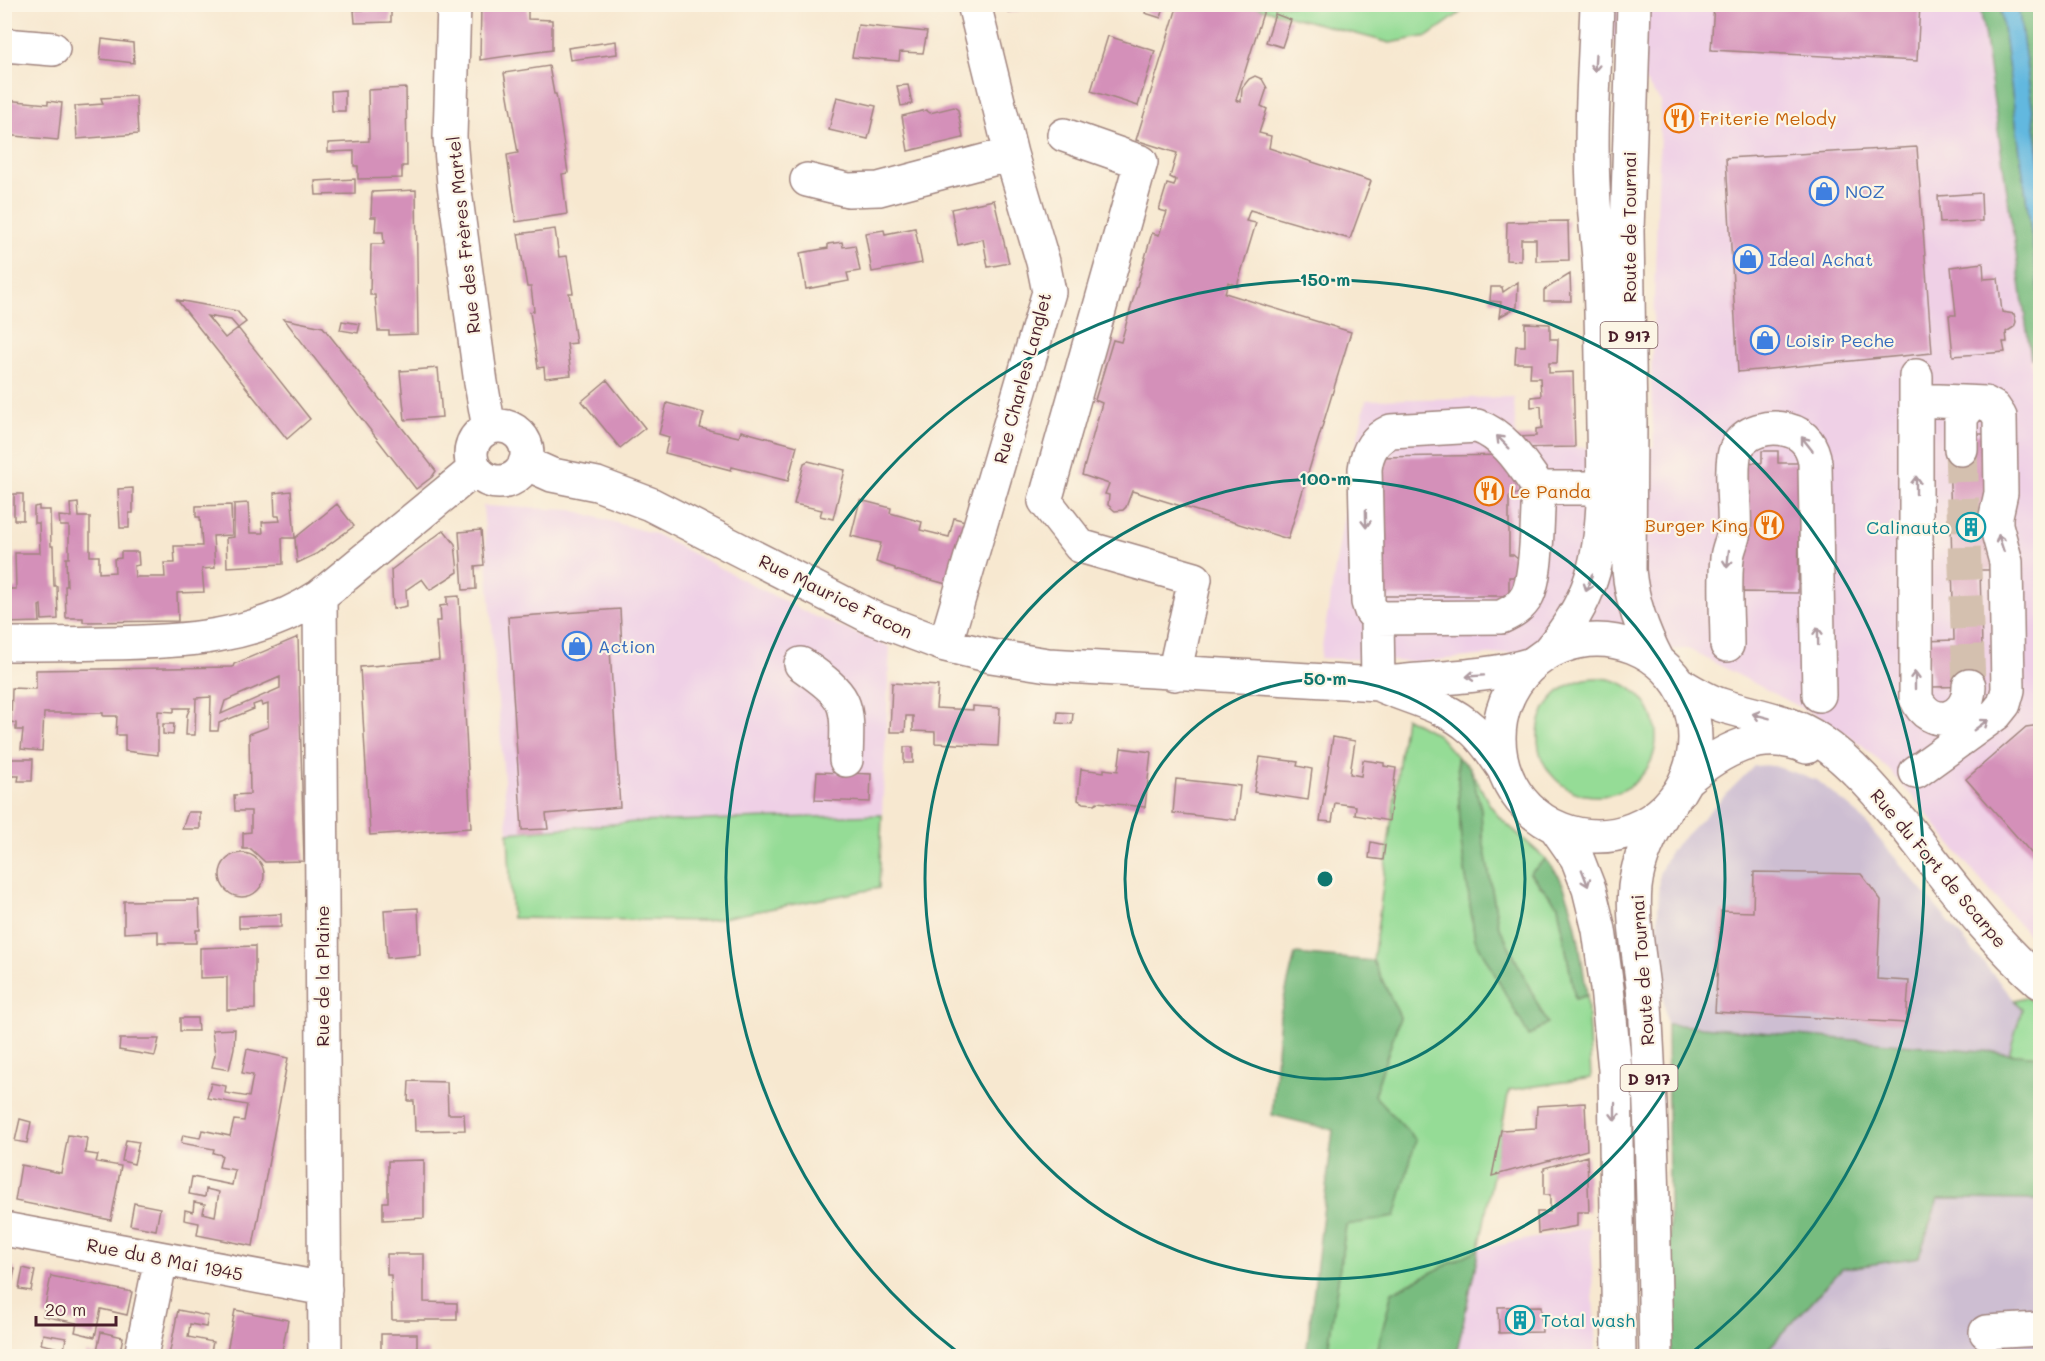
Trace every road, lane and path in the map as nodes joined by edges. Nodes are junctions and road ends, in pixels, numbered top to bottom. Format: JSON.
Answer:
{"nodes":[{"id":1,"x":454,"y":4,"type":"edge"},
{"id":2,"x":974,"y":4,"type":"edge"},
{"id":3,"x":1597,"y":4,"type":"edge"},
{"id":4,"x":1619,"y":4,"type":"edge"},
{"id":5,"x":1634,"y":4,"type":"edge"},
{"id":6,"x":4,"y":45,"type":"edge"},
{"id":7,"x":53,"y":50,"type":"dead end"},
{"id":8,"x":1064,"y":135,"type":"dead end"},
{"id":9,"x":1011,"y":154,"type":"junction"},
{"id":10,"x":807,"y":180,"type":"dead end"},
{"id":11,"x":1972,"y":403,"type":"junction"},
{"id":12,"x":489,"y":428,"type":"junction"},
{"id":13,"x":1961,"y":449,"type":"tunnel mouth"},
{"id":14,"x":525,"y":463,"type":"junction"},
{"id":15,"x":475,"y":469,"type":"junction"},
{"id":16,"x":1539,"y":488,"type":"junction"},
{"id":17,"x":1603,"y":488,"type":"junction"},
{"id":18,"x":320,"y":596,"type":"junction"},
{"id":19,"x":1377,"y":618,"type":"junction"},
{"id":20,"x":4,"y":644,"type":"edge"},
{"id":21,"x":945,"y":645,"type":"junction"},
{"id":22,"x":1727,"y":645,"type":"dead end"},
{"id":23,"x":1648,"y":654,"type":"junction"},
{"id":24,"x":1540,"y":658,"type":"junction"},
{"id":25,"x":801,"y":664,"type":"dead end"},
{"id":26,"x":1174,"y":674,"type":"junction"},
{"id":27,"x":1378,"y":684,"type":"junction"},
{"id":28,"x":1680,"y":684,"type":"junction"},
{"id":29,"x":1969,"y":686,"type":"tunnel mouth"},
{"id":30,"x":1819,"y":695,"type":"dead end"},
{"id":31,"x":1947,"y":718,"type":"junction"},
{"id":32,"x":846,"y":760,"type":"dead end"},
{"id":33,"x":1502,"y":766,"type":"junction"},
{"id":34,"x":1863,"y":779,"type":"junction"},
{"id":35,"x":1686,"y":780,"type":"junction"},
{"id":36,"x":1655,"y":816,"type":"junction"},
{"id":37,"x":1556,"y":828,"type":"junction"},
{"id":38,"x":2040,"y":982,"type":"edge"},
{"id":39,"x":4,"y":1229,"type":"edge"},
{"id":40,"x":160,"y":1259,"type":"junction"},
{"id":41,"x":325,"y":1289,"type":"junction"},
{"id":42,"x":2040,"y":1329,"type":"edge"},
{"id":43,"x":1986,"y":1332,"type":"dead end"},
{"id":44,"x":141,"y":1356,"type":"edge"},
{"id":45,"x":325,"y":1356,"type":"edge"},
{"id":46,"x":1619,"y":1356,"type":"edge"},
{"id":47,"x":1641,"y":1356,"type":"edge"},
{"id":48,"x":1656,"y":1356,"type":"edge"}],
"edges":[{"from":1,"to":12,"type":"street","name":"Rue des Frères Martel"},
{"from":2,"to":9,"type":"street","name":"Rue Charles Langlet"},
{"from":3,"to":17,"type":"street","name":"Route de Tournai","number":"D 917","one_way":true},
{"from":4,"to":23,"type":"street"},
{"from":5,"to":23,"type":"street","name":"Route de Tournai","number":"D 917"},
{"from":6,"to":7,"type":"street"},
{"from":8,"to":26,"type":"street"},
{"from":9,"to":10,"type":"street"},
{"from":9,"to":21,"type":"street","name":"Rue Charles Langlet"},
{"from":11,"to":13,"type":"street"},
{"from":31,"to":11,"type":"street","one_way":true},
{"from":31,"to":11,"type":"street","one_way":true},
{"from":12,"to":14,"type":"street"},
{"from":12,"to":15,"type":"street"},
{"from":14,"to":15,"type":"street"},
{"from":14,"to":21,"type":"street","name":"Rue Maurice Facon"},
{"from":15,"to":18,"type":"street"},
{"from":16,"to":17,"type":"street"},
{"from":16,"to":19,"type":"street"},
{"from":16,"to":19,"type":"street","one_way":true},
{"from":17,"to":24,"type":"street","name":"Route de Tournai","number":"D 917","one_way":true},
{"from":18,"to":20,"type":"street"},
{"from":18,"to":41,"type":"street","name":"Rue de la Plaine"},
{"from":19,"to":27,"type":"street"},
{"from":21,"to":26,"type":"street","name":"Rue Maurice Facon"},
{"from":30,"to":22,"type":"street","one_way":true},
{"from":23,"to":24,"type":"street"},
{"from":23,"to":28,"type":"street"},
{"from":24,"to":27,"type":"street","name":"Rue Maurice Facon","one_way":true},
{"from":24,"to":33,"type":"street"},
{"from":25,"to":32,"type":"street"},
{"from":26,"to":27,"type":"street","name":"Rue Maurice Facon"},
{"from":27,"to":33,"type":"street","name":"Rue Maurice Facon"},
{"from":34,"to":28,"type":"street","name":"Rue du Fort de Scarpe","one_way":true},
{"from":28,"to":35,"type":"street"},
{"from":29,"to":31,"type":"street"},
{"from":33,"to":37,"type":"street"},
{"from":34,"to":35,"type":"street","name":"Rue du Fort de Scarpe"},
{"from":34,"to":38,"type":"street","name":"Rue du Fort de Scarpe"},
{"from":35,"to":36,"type":"street"},
{"from":36,"to":37,"type":"street"},
{"from":36,"to":47,"type":"street"},
{"from":36,"to":48,"type":"street","name":"Route de Tournai","number":"D 917"},
{"from":37,"to":46,"type":"street","name":"Route de Tournai","number":"D 917","one_way":true},
{"from":39,"to":40,"type":"street","name":"Rue du 8 Mai 1945"},
{"from":40,"to":41,"type":"street","name":"Rue du 8 Mai 1945"},
{"from":40,"to":44,"type":"street"},
{"from":41,"to":45,"type":"street","name":"Rue de la Plaine"},
{"from":42,"to":43,"type":"street"}]}
